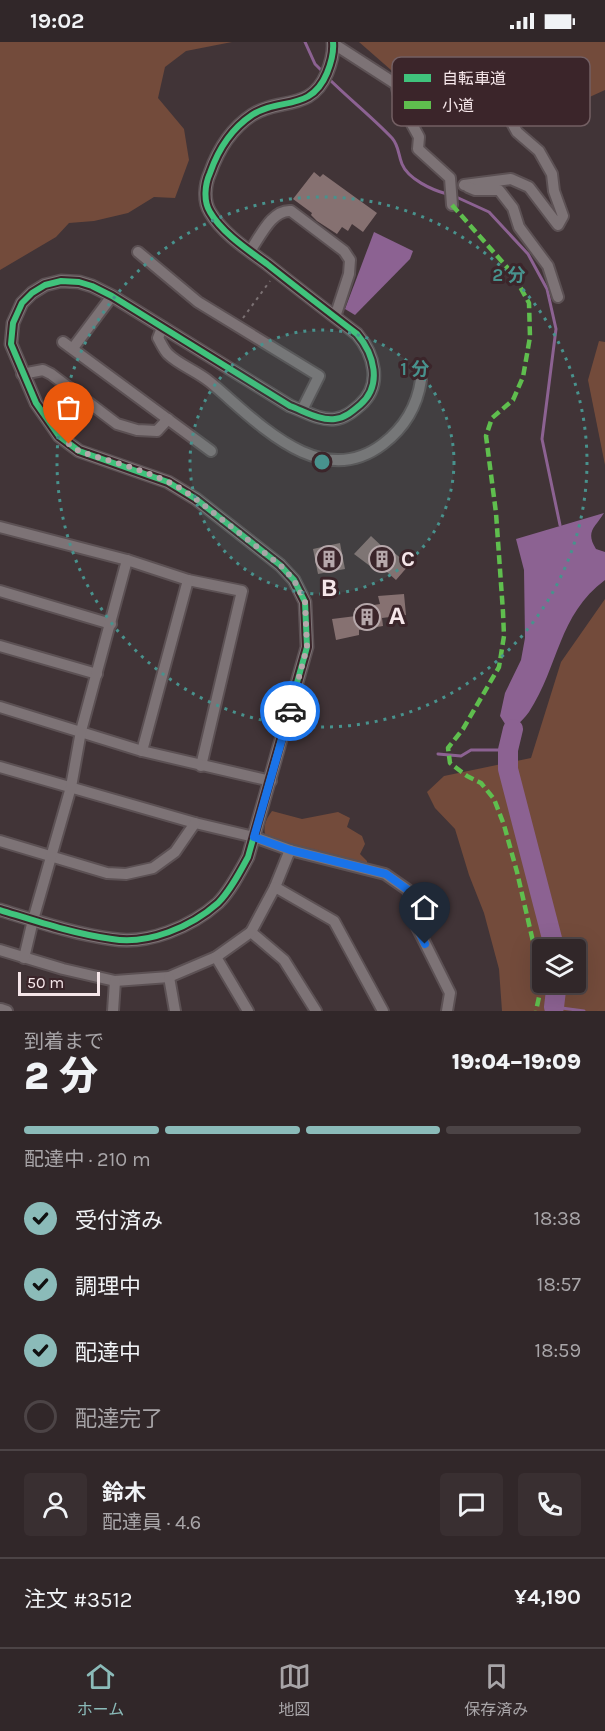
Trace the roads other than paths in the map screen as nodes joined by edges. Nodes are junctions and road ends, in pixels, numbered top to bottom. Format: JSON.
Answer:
{"nodes":[{"id":1,"x":333,"y":43,"type":"edge"},
{"id":2,"x":392,"y":81,"type":"edge"},
{"id":3,"x":413,"y":126,"type":"edge"},
{"id":4,"x":514,"y":126,"type":"edge"},
{"id":5,"x":451,"y":183,"type":"junction"},
{"id":6,"x":464,"y":184,"type":"junction"},
{"id":7,"x":452,"y":204,"type":"dead end"},
{"id":8,"x":250,"y":251,"type":"junction"},
{"id":9,"x":138,"y":252,"type":"dead end"},
{"id":10,"x":112,"y":296,"type":"junction"},
{"id":11,"x":558,"y":297,"type":"dead end"},
{"id":12,"x":335,"y":317,"type":"junction"},
{"id":13,"x":162,"y":328,"type":"junction"},
{"id":14,"x":63,"y":342,"type":"dead end"},
{"id":15,"x":73,"y":348,"type":"junction"},
{"id":16,"x":22,"y":374,"type":"junction"},
{"id":17,"x":421,"y":380,"type":"dead end"},
{"id":18,"x":302,"y":410,"type":"junction"},
{"id":19,"x":168,"y":419,"type":"junction"},
{"id":20,"x":211,"y":451,"type":"dead end"},
{"id":21,"x":0,"y":527,"type":"edge"},
{"id":22,"x":128,"y":560,"type":"junction"},
{"id":23,"x":188,"y":580,"type":"junction"},
{"id":24,"x":0,"y":591,"type":"edge"},
{"id":25,"x":111,"y":624,"type":"junction"},
{"id":26,"x":0,"y":646,"type":"edge"},
{"id":27,"x":98,"y":675,"type":"junction"},
{"id":28,"x":0,"y":707,"type":"edge"},
{"id":29,"x":81,"y":731,"type":"junction"},
{"id":30,"x":142,"y":750,"type":"junction"},
{"id":31,"x":201,"y":766,"type":"junction"},
{"id":32,"x":0,"y":767,"type":"edge"},
{"id":33,"x":271,"y":781,"type":"junction"},
{"id":34,"x":71,"y":787,"type":"junction"},
{"id":35,"x":195,"y":823,"type":"junction"},
{"id":36,"x":254,"y":837,"type":"junction"},
{"id":37,"x":0,"y":841,"type":"edge"},
{"id":38,"x":290,"y":850,"type":"junction"},
{"id":39,"x":51,"y":856,"type":"junction"},
{"id":40,"x":275,"y":887,"type":"junction"},
{"id":41,"x":0,"y":910,"type":"edge"},
{"id":42,"x":33,"y":920,"type":"junction"},
{"id":43,"x":251,"y":932,"type":"junction"},
{"id":44,"x":0,"y":950,"type":"edge"},
{"id":45,"x":216,"y":957,"type":"junction"},
{"id":46,"x":24,"y":958,"type":"junction"},
{"id":47,"x":169,"y":977,"type":"junction"},
{"id":48,"x":115,"y":981,"type":"junction"},
{"id":49,"x":0,"y":1010,"type":"edge"},
{"id":50,"x":7,"y":1011,"type":"edge"},
{"id":51,"x":113,"y":1011,"type":"edge"},
{"id":52,"x":175,"y":1011,"type":"edge"},
{"id":53,"x":248,"y":1011,"type":"edge"},
{"id":54,"x":316,"y":1011,"type":"edge"},
{"id":55,"x":383,"y":1011,"type":"edge"},
{"id":56,"x":447,"y":1011,"type":"edge"}],
"edges":[{"from":1,"to":2,"type":"street"},
{"from":1,"to":8,"type":"street"},
{"from":3,"to":5,"type":"street"},
{"from":4,"to":6,"type":"street"},
{"from":5,"to":6,"type":"street"},
{"from":5,"to":7,"type":"street"},
{"from":6,"to":11,"type":"street"},
{"from":8,"to":12,"type":"street"},
{"from":8,"to":12,"type":"street"},
{"from":9,"to":18,"type":"street"},
{"from":10,"to":13,"type":"street"},
{"from":10,"to":15,"type":"street"},
{"from":10,"to":16,"type":"street"},
{"from":12,"to":18,"type":"street"},
{"from":13,"to":17,"type":"street"},
{"from":13,"to":18,"type":"street"},
{"from":14,"to":15,"type":"street"},
{"from":15,"to":19,"type":"street"},
{"from":16,"to":19,"type":"street"},
{"from":16,"to":33,"type":"street"},
{"from":19,"to":20,"type":"street"},
{"from":21,"to":22,"type":"street"},
{"from":22,"to":23,"type":"street"},
{"from":22,"to":25,"type":"street"},
{"from":23,"to":30,"type":"street"},
{"from":23,"to":31,"type":"street"},
{"from":24,"to":25,"type":"street"},
{"from":25,"to":27,"type":"street"},
{"from":26,"to":27,"type":"street"},
{"from":27,"to":29,"type":"street"},
{"from":28,"to":29,"type":"street"},
{"from":29,"to":30,"type":"street"},
{"from":29,"to":34,"type":"street"},
{"from":30,"to":31,"type":"street"},
{"from":31,"to":33,"type":"street"},
{"from":32,"to":34,"type":"street"},
{"from":33,"to":36,"type":"street"},
{"from":34,"to":35,"type":"street"},
{"from":34,"to":39,"type":"street"},
{"from":35,"to":36,"type":"street"},
{"from":35,"to":39,"type":"street"},
{"from":36,"to":38,"type":"street"},
{"from":36,"to":42,"type":"street"},
{"from":37,"to":39,"type":"street"},
{"from":38,"to":40,"type":"street"},
{"from":38,"to":56,"type":"street"},
{"from":39,"to":42,"type":"street"},
{"from":40,"to":43,"type":"street"},
{"from":40,"to":55,"type":"street"},
{"from":41,"to":42,"type":"street"},
{"from":42,"to":46,"type":"street"},
{"from":43,"to":45,"type":"street"},
{"from":43,"to":54,"type":"street"},
{"from":44,"to":46,"type":"street"},
{"from":45,"to":47,"type":"street"},
{"from":45,"to":53,"type":"street"},
{"from":46,"to":48,"type":"street"},
{"from":47,"to":48,"type":"street"},
{"from":47,"to":52,"type":"street"},
{"from":48,"to":51,"type":"street"},
{"from":49,"to":50,"type":"street"}]}
